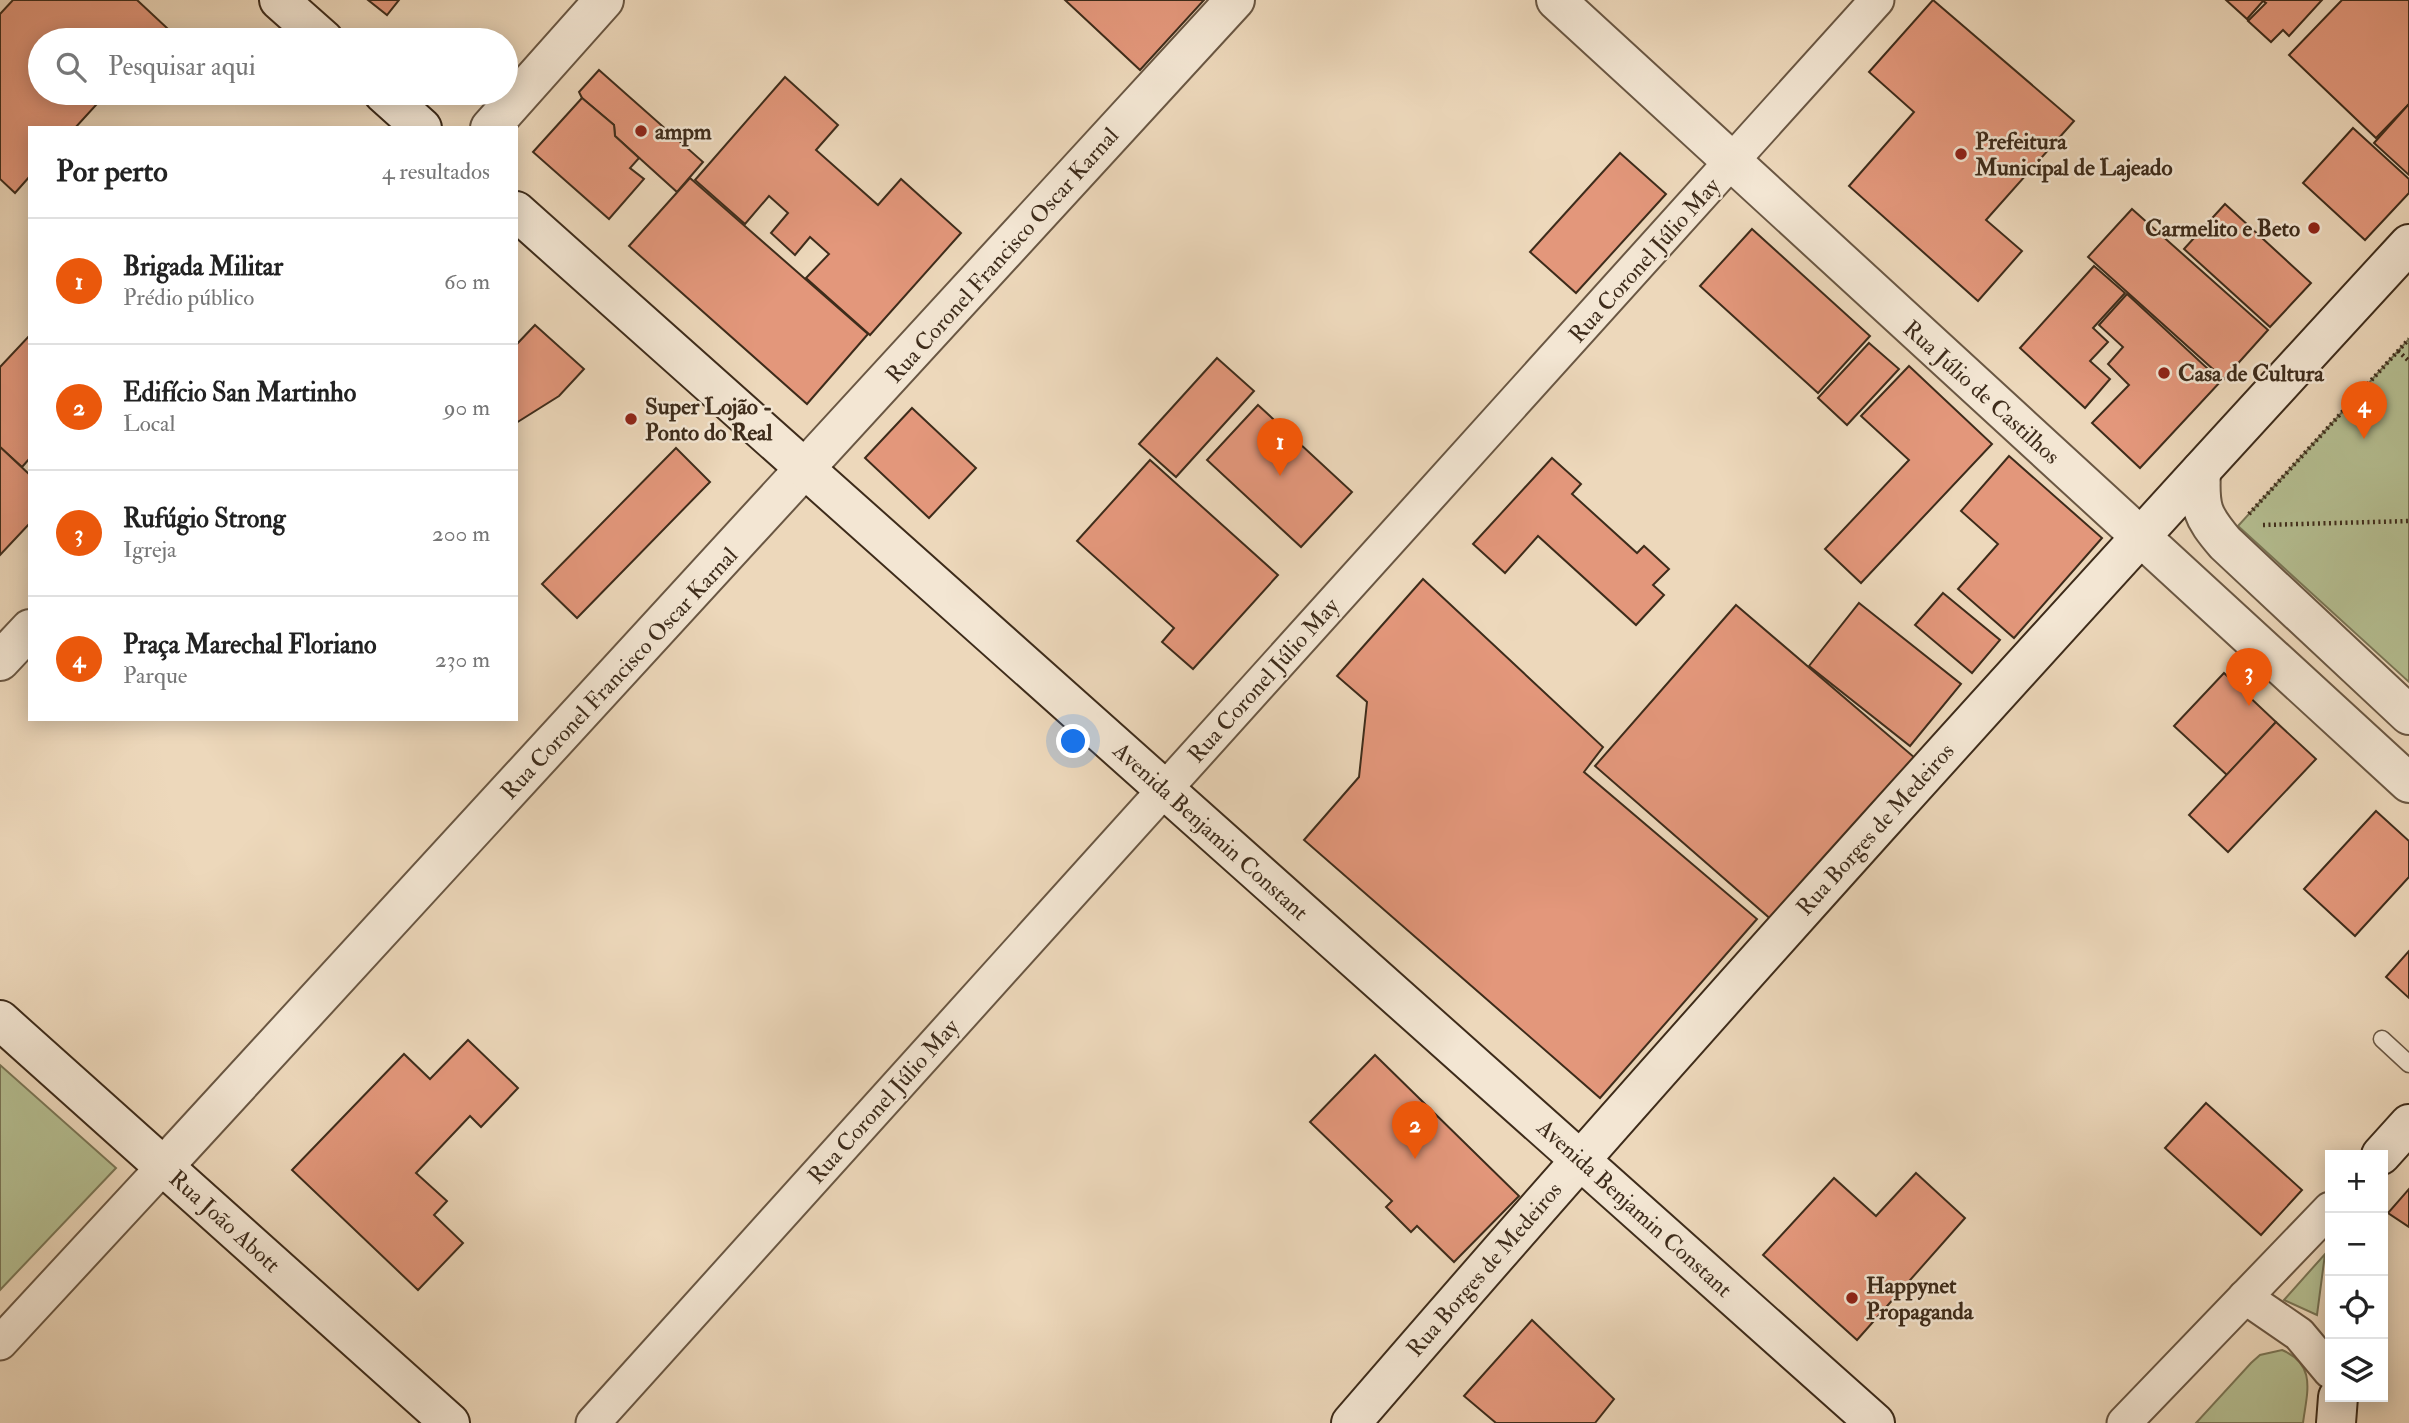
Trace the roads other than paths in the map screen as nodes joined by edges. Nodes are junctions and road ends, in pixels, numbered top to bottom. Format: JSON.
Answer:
{"nodes":[{"id":1,"x":279,"y":0,"type":"edge"},
{"id":2,"x":604,"y":0,"type":"edge"},
{"id":3,"x":1235,"y":0,"type":"edge"},
{"id":4,"x":1556,"y":0,"type":"edge"},
{"id":5,"x":1877,"y":0,"type":"edge"},
{"id":6,"x":310,"y":28,"type":"edge"},
{"id":7,"x":518,"y":97,"type":"edge"},
{"id":8,"x":396,"y":105,"type":"edge"},
{"id":9,"x":510,"y":105,"type":"edge"},
{"id":10,"x":420,"y":126,"type":"edge"},
{"id":11,"x":492,"y":126,"type":"edge"},
{"id":12,"x":1732,"y":162,"type":"junction"},
{"id":13,"x":518,"y":213,"type":"edge"},
{"id":14,"x":2409,"y":244,"type":"edge"},
{"id":15,"x":806,"y":470,"type":"junction"},
{"id":16,"x":2200,"y":471,"type":"junction"},
{"id":17,"x":2140,"y":536,"type":"junction"},
{"id":18,"x":28,"y":631,"type":"edge"},
{"id":19,"x":0,"y":661,"type":"edge"},
{"id":20,"x":2409,"y":715,"type":"edge"},
{"id":21,"x":2409,"y":783,"type":"edge"},
{"id":22,"x":1164,"y":789,"type":"junction"},
{"id":23,"x":0,"y":1020,"type":"edge"},
{"id":24,"x":2382,"y":1039,"type":"dead end"},
{"id":25,"x":2409,"y":1064,"type":"edge"},
{"id":26,"x":2409,"y":1124,"type":"edge"},
{"id":27,"x":2386,"y":1150,"type":"edge"},
{"id":28,"x":1579,"y":1159,"type":"junction"},
{"id":29,"x":164,"y":1166,"type":"junction"},
{"id":30,"x":2326,"y":1213,"type":"edge"},
{"id":31,"x":2245,"y":1297,"type":"junction"},
{"id":32,"x":0,"y":1343,"type":"edge"},
{"id":33,"x":2325,"y":1365,"type":"edge"},
{"id":34,"x":2338,"y":1402,"type":"edge"},
{"id":35,"x":450,"y":1423,"type":"edge"},
{"id":36,"x":593,"y":1423,"type":"edge"},
{"id":37,"x":1351,"y":1423,"type":"edge"},
{"id":38,"x":1875,"y":1423,"type":"edge"},
{"id":39,"x":2124,"y":1423,"type":"edge"},
{"id":40,"x":2336,"y":1423,"type":"edge"}],
"edges":[{"from":1,"to":6,"type":"main road"},
{"from":2,"to":7,"type":"main road"},
{"from":3,"to":15,"type":"main road","name":"Rua Coronel Francisco Oscar Karnal"},
{"from":4,"to":12,"type":"main road","name":"Rua Júlio de Castilhos"},
{"from":5,"to":12,"type":"street","name":"Rua Coronel Júlio May"},
{"from":8,"to":10,"type":"main road"},
{"from":9,"to":11,"type":"main road"},
{"from":12,"to":17,"type":"main road","name":"Rua Júlio de Castilhos"},
{"from":12,"to":22,"type":"street","name":"Rua Coronel Júlio May"},
{"from":13,"to":15,"type":"main road","name":"Avenida Benjamin Constant"},
{"from":14,"to":16,"type":"main road","name":"Rua Borges de Medeiros"},
{"from":15,"to":22,"type":"main road","name":"Avenida Benjamin Constant"},
{"from":15,"to":29,"type":"main road","name":"Rua Coronel Francisco Oscar Karnal"},
{"from":16,"to":17,"type":"main road","name":"Rua Borges de Medeiros"},
{"from":16,"to":20,"type":"main road"},
{"from":17,"to":21,"type":"main road","name":"Rua Júlio de Castilhos"},
{"from":17,"to":28,"type":"main road","name":"Rua Borges de Medeiros"},
{"from":18,"to":19,"type":"main road"},
{"from":22,"to":28,"type":"main road","name":"Avenida Benjamin Constant"},
{"from":22,"to":36,"type":"street","name":"Rua Coronel Júlio May"},
{"from":23,"to":29,"type":"main road","name":"Rua João Abott"},
{"from":24,"to":25,"type":"lane"},
{"from":26,"to":27,"type":"main road"},
{"from":28,"to":37,"type":"main road","name":"Rua Borges de Medeiros"},
{"from":28,"to":38,"type":"main road","name":"Avenida Benjamin Constant"},
{"from":29,"to":32,"type":"street","name":"Rua Coronel Francisco Oscar Karnal"},
{"from":29,"to":35,"type":"main road","name":"Rua João Abott"},
{"from":30,"to":31,"type":"street"},
{"from":31,"to":33,"type":"street"},
{"from":31,"to":39,"type":"street"},
{"from":34,"to":40,"type":"main road"}]}
